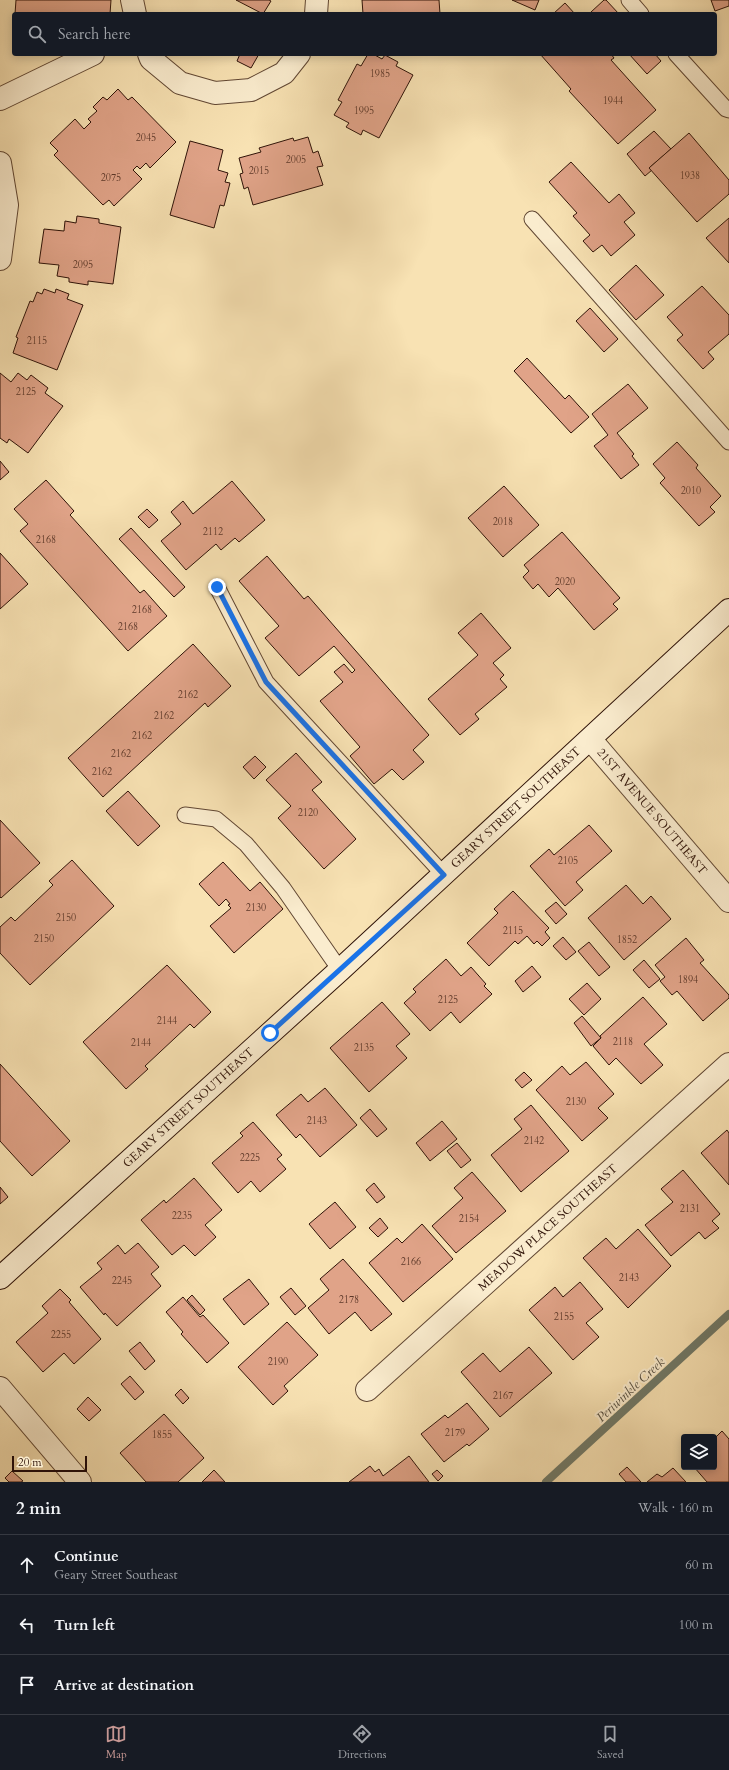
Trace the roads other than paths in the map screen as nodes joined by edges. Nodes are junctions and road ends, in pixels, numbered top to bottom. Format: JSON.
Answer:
{"nodes":[{"id":1,"x":132,"y":0,"type":"edge"},
{"id":2,"x":317,"y":0,"type":"edge"},
{"id":3,"x":629,"y":0,"type":"edge"},
{"id":4,"x":135,"y":12,"type":"edge"},
{"id":5,"x":316,"y":12,"type":"edge"},
{"id":6,"x":639,"y":12,"type":"edge"},
{"id":7,"x":89,"y":56,"type":"edge"},
{"id":8,"x":150,"y":56,"type":"edge"},
{"id":9,"x":297,"y":56,"type":"edge"},
{"id":10,"x":678,"y":56,"type":"edge"},
{"id":11,"x":0,"y":99,"type":"edge"},
{"id":12,"x":729,"y":110,"type":"edge"},
{"id":13,"x":0,"y":162,"type":"edge"},
{"id":14,"x":532,"y":219,"type":"dead end"},
{"id":15,"x":0,"y":258,"type":"edge"},
{"id":16,"x":729,"y":442,"type":"edge"},
{"id":17,"x":217,"y":587,"type":"dead end"},
{"id":18,"x":729,"y":610,"type":"edge"},
{"id":19,"x":591,"y":740,"type":"junction"},
{"id":20,"x":185,"y":815,"type":"dead end"},
{"id":21,"x":444,"y":875,"type":"junction"},
{"id":22,"x":729,"y":901,"type":"edge"},
{"id":23,"x":340,"y":970,"type":"junction"},
{"id":24,"x":729,"y":1064,"type":"edge"},
{"id":25,"x":0,"y":1278,"type":"edge"},
{"id":26,"x":0,"y":1388,"type":"edge"},
{"id":27,"x":367,"y":1390,"type":"dead end"},
{"id":28,"x":80,"y":1482,"type":"edge"}],
"edges":[{"from":1,"to":4,"type":"street"},
{"from":2,"to":5,"type":"street"},
{"from":3,"to":6,"type":"lane"},
{"from":7,"to":11,"type":"street"},
{"from":8,"to":9,"type":"street"},
{"from":10,"to":12,"type":"lane"},
{"from":13,"to":15,"type":"street"},
{"from":14,"to":16,"type":"lane"},
{"from":17,"to":21,"type":"lane"},
{"from":18,"to":19,"type":"street","name":"GEARY STREET SOUTHEAST"},
{"from":19,"to":21,"type":"street","name":"GEARY STREET SOUTHEAST"},
{"from":19,"to":22,"type":"street","name":"21ST AVENUE SOUTHEAST"},
{"from":20,"to":23,"type":"lane"},
{"from":21,"to":23,"type":"street","name":"GEARY STREET SOUTHEAST"},
{"from":23,"to":25,"type":"street","name":"GEARY STREET SOUTHEAST"},
{"from":24,"to":27,"type":"street","name":"MEADOW PLACE SOUTHEAST"},
{"from":26,"to":28,"type":"street"}]}
